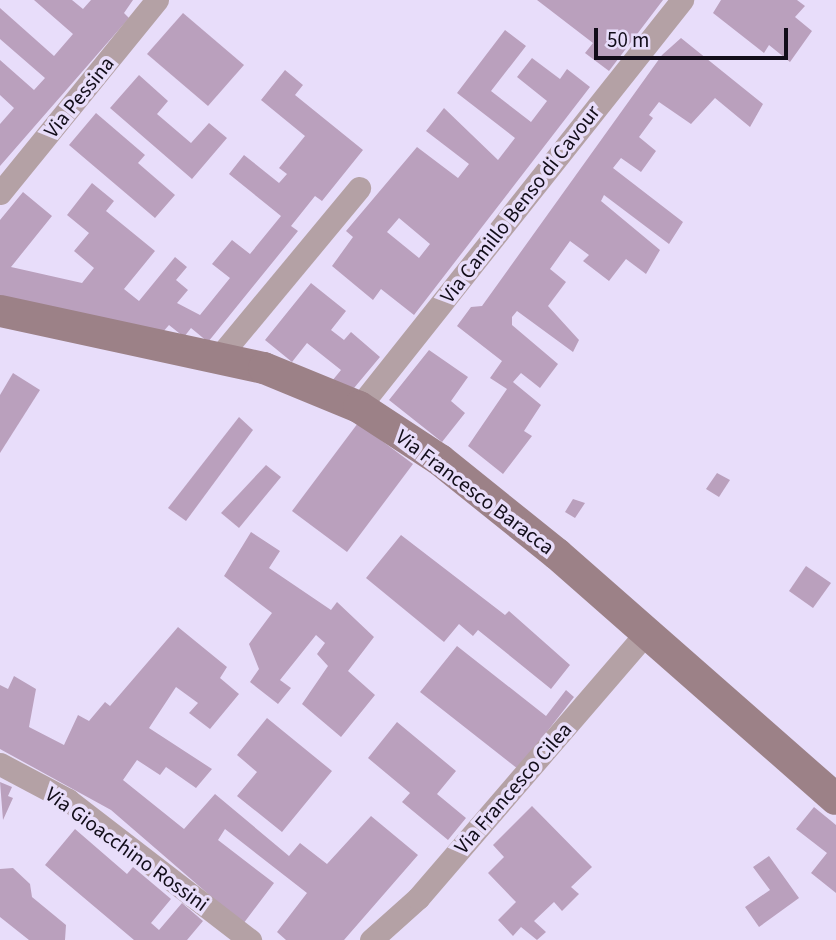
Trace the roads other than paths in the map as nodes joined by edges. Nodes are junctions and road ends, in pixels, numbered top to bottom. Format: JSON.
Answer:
{"nodes":[{"id":1,"x":157,"y":0,"type":"edge"},
{"id":2,"x":682,"y":0,"type":"edge"},
{"id":3,"x":359,"y":188,"type":"dead end"},
{"id":4,"x":0,"y":193,"type":"edge"},
{"id":5,"x":0,"y":311,"type":"edge"},
{"id":6,"x":218,"y":358,"type":"junction"},
{"id":7,"x":359,"y":407,"type":"junction"},
{"id":8,"x":648,"y":631,"type":"junction"},
{"id":9,"x":0,"y":764,"type":"edge"},
{"id":10,"x":836,"y":799,"type":"edge"},
{"id":11,"x":250,"y":940,"type":"edge"},
{"id":12,"x":371,"y":940,"type":"edge"}],
"edges":[{"from":1,"to":4,"type":"street","name":"Via Pessina"},
{"from":2,"to":7,"type":"street","name":"Via Camillo Benso di Cavour"},
{"from":3,"to":6,"type":"street"},
{"from":5,"to":6,"type":"street","name":"Via Francesco Baracca"},
{"from":6,"to":7,"type":"street","name":"Via Francesco Baracca"},
{"from":7,"to":8,"type":"street","name":"Via Francesco Baracca"},
{"from":8,"to":10,"type":"street","name":"Via Francesco Baracca"},
{"from":8,"to":12,"type":"street","name":"Via Francesco Cilea"},
{"from":9,"to":11,"type":"street","name":"Via Gioacchino Rossini"}]}
